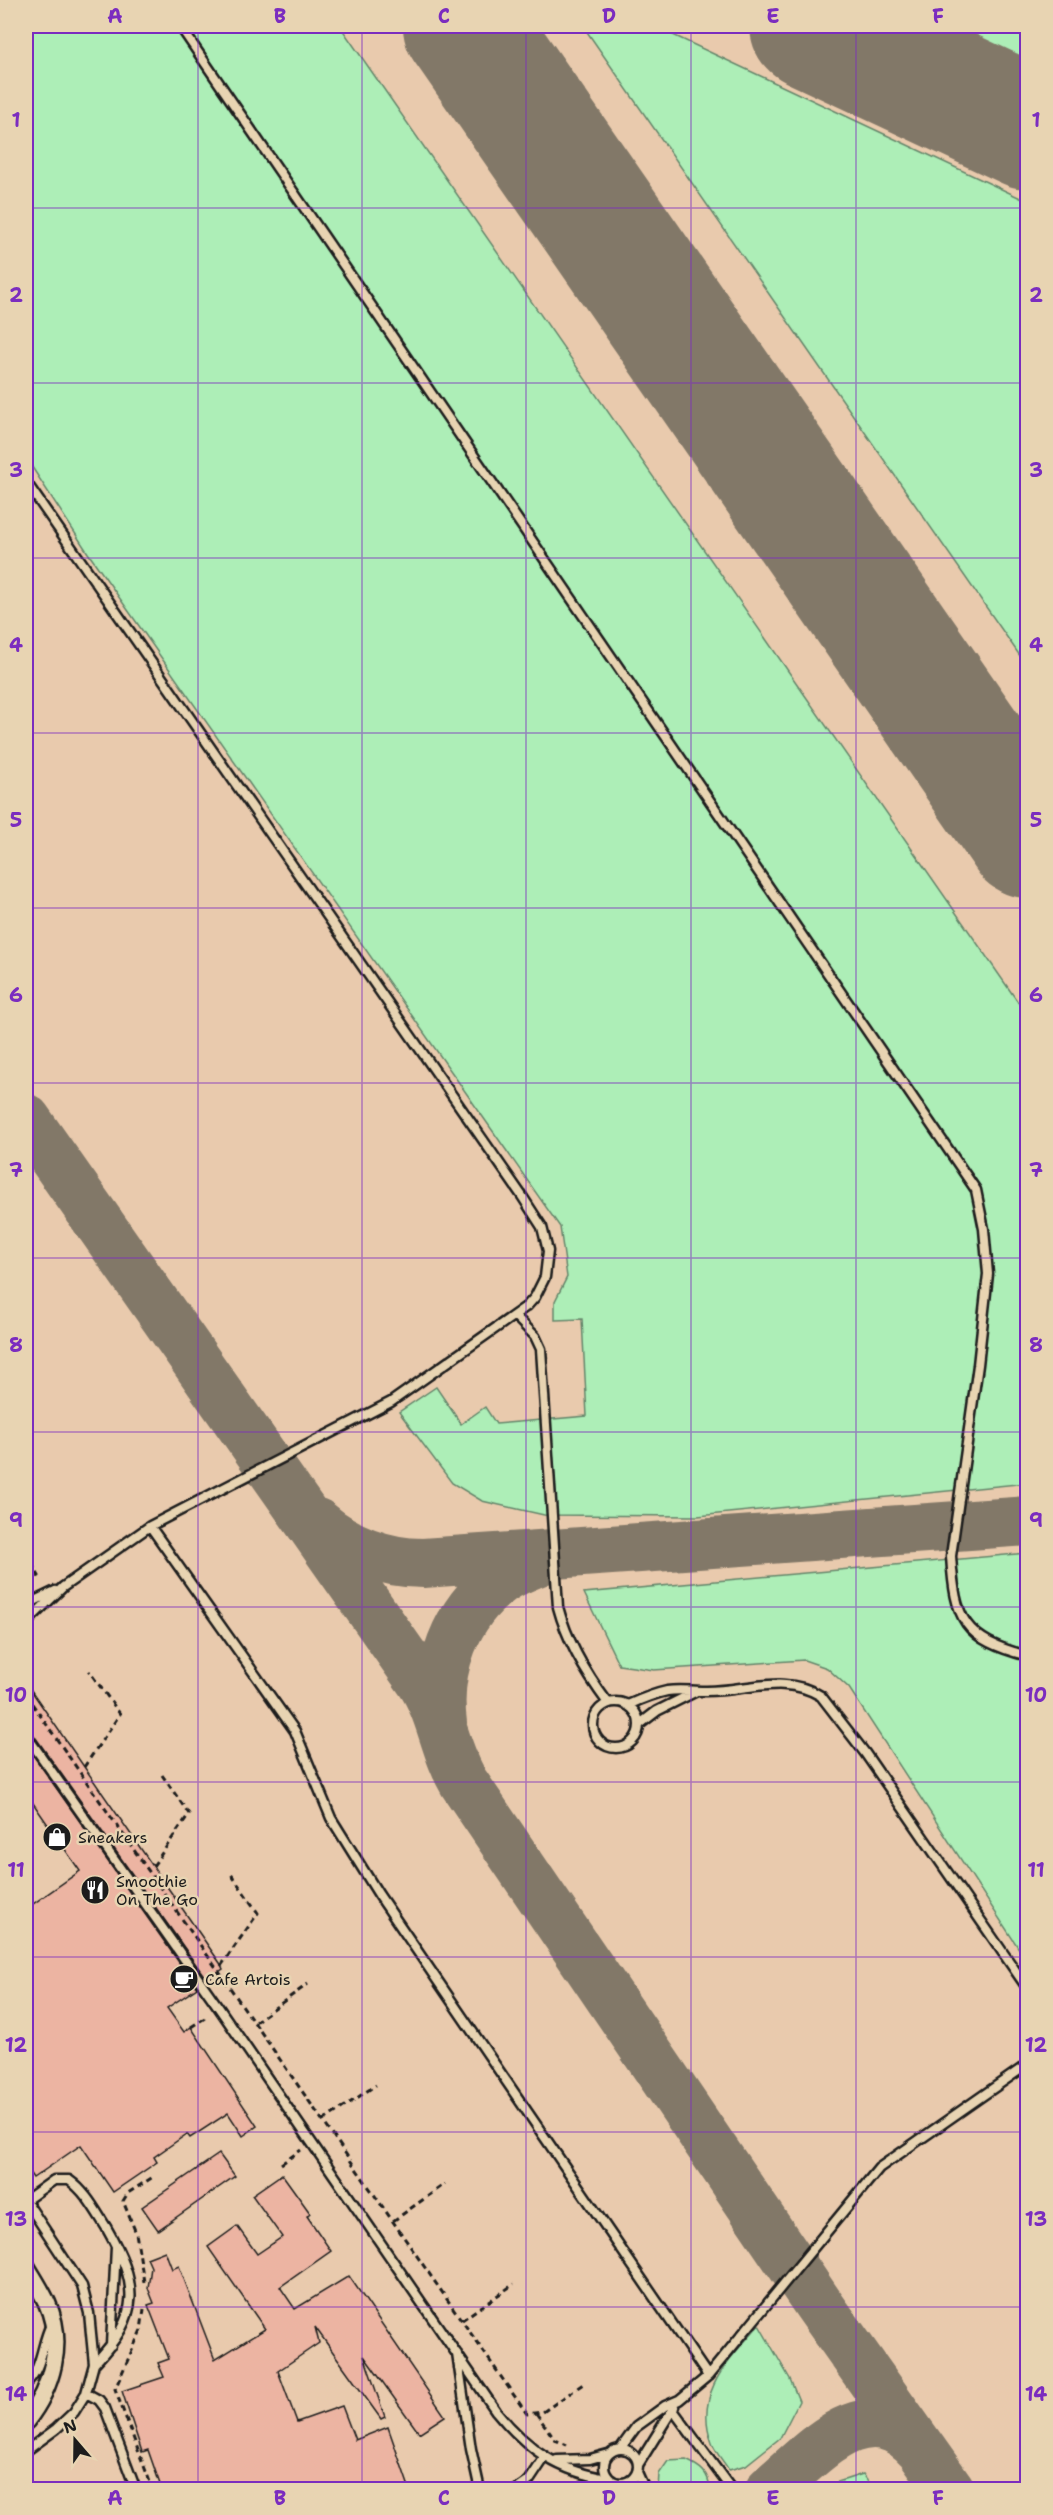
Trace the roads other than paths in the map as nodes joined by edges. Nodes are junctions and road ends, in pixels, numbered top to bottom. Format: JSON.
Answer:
{"nodes":[{"id":1,"x":180,"y":26,"type":"edge"},
{"id":2,"x":26,"y":482,"type":"edge"},
{"id":3,"x":514,"y":1316,"type":"junction"},
{"id":4,"x":150,"y":1526,"type":"junction"},
{"id":5,"x":63,"y":1587,"type":"junction"},
{"id":6,"x":26,"y":1605,"type":"edge"},
{"id":7,"x":26,"y":1623,"type":"edge"},
{"id":8,"x":1028,"y":1656,"type":"edge"},
{"id":9,"x":698,"y":1690,"type":"junction"},
{"id":10,"x":608,"y":1703,"type":"junction"},
{"id":11,"x":628,"y":1705,"type":"junction"},
{"id":12,"x":639,"y":1724,"type":"junction"},
{"id":13,"x":26,"y":1735,"type":"edge"},
{"id":14,"x":1028,"y":1989,"type":"edge"},
{"id":15,"x":1028,"y":2064,"type":"edge"},
{"id":16,"x":26,"y":2200,"type":"edge"},
{"id":17,"x":116,"y":2247,"type":"junction"},
{"id":18,"x":27,"y":2268,"type":"edge"},
{"id":19,"x":53,"y":2322,"type":"junction"},
{"id":20,"x":111,"y":2346,"type":"junction"},
{"id":21,"x":456,"y":2350,"type":"junction"},
{"id":22,"x":94,"y":2364,"type":"junction"},
{"id":23,"x":708,"y":2376,"type":"junction"},
{"id":24,"x":26,"y":2383,"type":"edge"},
{"id":25,"x":86,"y":2392,"type":"junction"},
{"id":26,"x":680,"y":2400,"type":"junction"},
{"id":27,"x":673,"y":2410,"type":"junction"},
{"id":28,"x":26,"y":2421,"type":"edge"},
{"id":29,"x":620,"y":2449,"type":"junction"},
{"id":30,"x":26,"y":2451,"type":"edge"},
{"id":31,"x":608,"y":2454,"type":"junction"},
{"id":32,"x":549,"y":2459,"type":"junction"},
{"id":33,"x":638,"y":2468,"type":"junction"},
{"id":34,"x":609,"y":2479,"type":"junction"},
{"id":35,"x":621,"y":2486,"type":"edge"},
{"id":36,"x":136,"y":2490,"type":"edge"},
{"id":37,"x":480,"y":2490,"type":"edge"},
{"id":38,"x":516,"y":2490,"type":"edge"},
{"id":39,"x":645,"y":2490,"type":"edge"},
{"id":40,"x":732,"y":2490,"type":"edge"}],
"edges":[{"from":1,"to":8,"type":"lane"},
{"from":2,"to":3,"type":"lane"},
{"from":3,"to":4,"type":"lane"},
{"from":3,"to":10,"type":"lane"},
{"from":4,"to":5,"type":"lane"},
{"from":4,"to":23,"type":"lane"},
{"from":5,"to":6,"type":"lane"},
{"from":5,"to":7,"type":"lane"},
{"from":9,"to":11,"type":"lane"},
{"from":9,"to":12,"type":"lane"},
{"from":9,"to":14,"type":"lane"},
{"from":10,"to":11,"type":"lane"},
{"from":10,"to":12,"type":"lane"},
{"from":11,"to":12,"type":"lane"},
{"from":13,"to":21,"type":"lane"},
{"from":15,"to":23,"type":"lane"},
{"from":16,"to":17,"type":"lane"},
{"from":16,"to":22,"type":"lane"},
{"from":17,"to":20,"type":"lane"},
{"from":17,"to":20,"type":"lane"},
{"from":18,"to":19,"type":"street"},
{"from":19,"to":24,"type":"lane"},
{"from":19,"to":28,"type":"street"},
{"from":20,"to":22,"type":"lane"},
{"from":21,"to":32,"type":"lane"},
{"from":21,"to":37,"type":"lane"},
{"from":22,"to":25,"type":"lane"},
{"from":23,"to":26,"type":"lane"},
{"from":25,"to":30,"type":"lane"},
{"from":25,"to":36,"type":"lane"},
{"from":26,"to":27,"type":"lane"},
{"from":26,"to":29,"type":"lane"},
{"from":27,"to":33,"type":"lane"},
{"from":27,"to":40,"type":"lane"},
{"from":29,"to":31,"type":"lane"},
{"from":29,"to":33,"type":"lane"},
{"from":31,"to":32,"type":"lane"},
{"from":31,"to":34,"type":"lane"},
{"from":32,"to":34,"type":"lane"},
{"from":32,"to":38,"type":"lane"},
{"from":33,"to":35,"type":"lane"},
{"from":33,"to":39,"type":"lane"},
{"from":34,"to":35,"type":"lane"}]}
